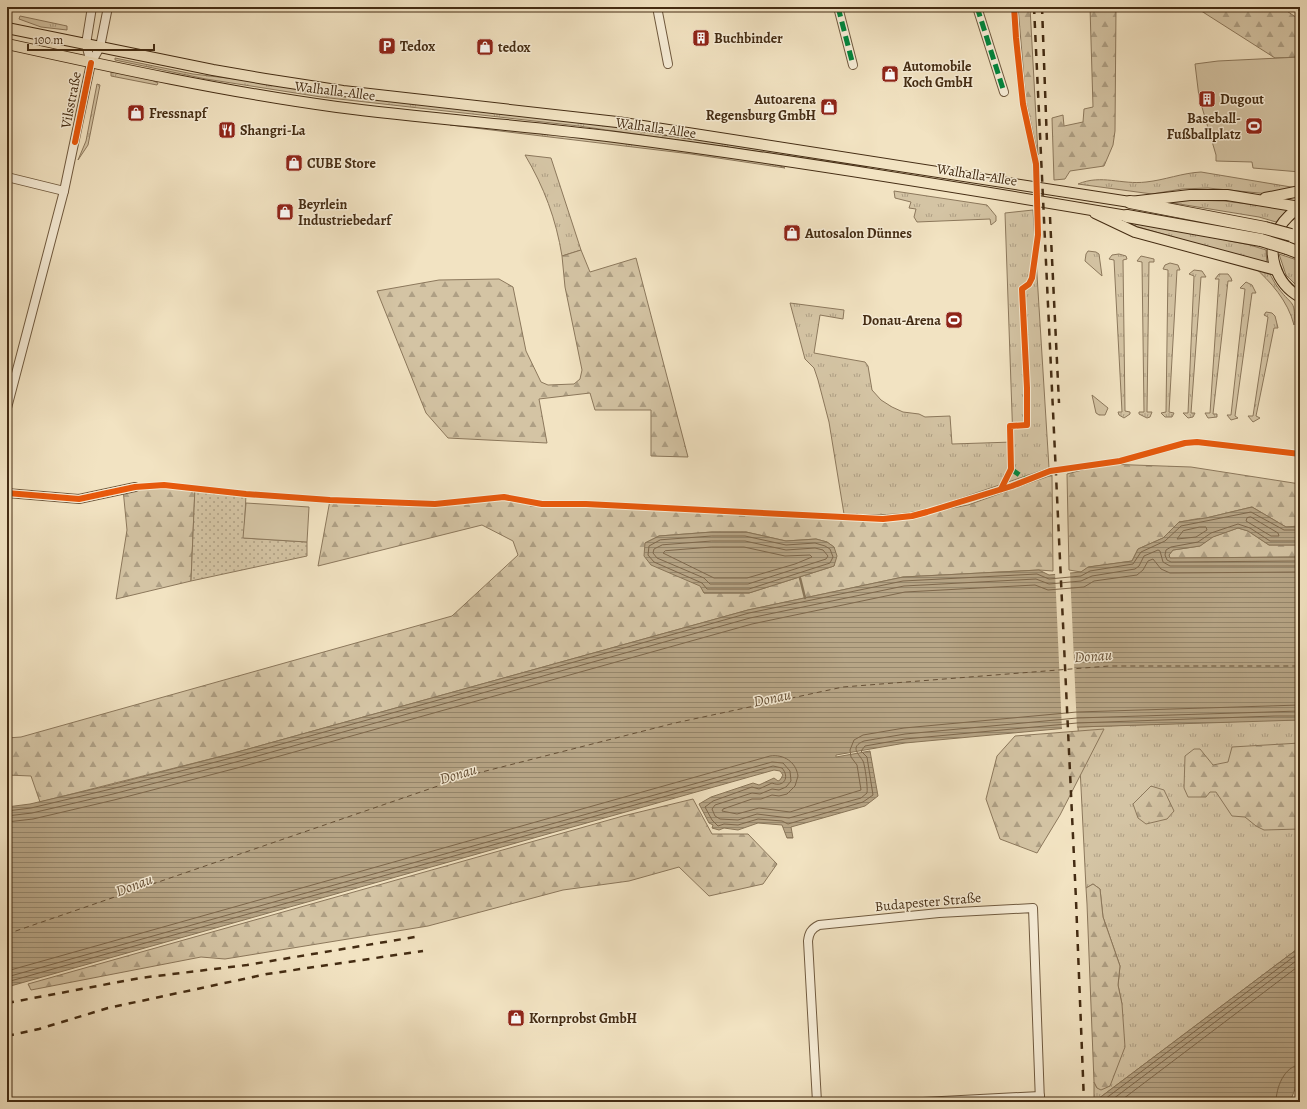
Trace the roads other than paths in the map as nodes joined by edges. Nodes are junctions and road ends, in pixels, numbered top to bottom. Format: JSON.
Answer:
{"nodes":[{"id":1,"x":92,"y":7,"type":"edge"},
{"id":2,"x":108,"y":7,"type":"edge"},
{"id":3,"x":657,"y":7,"type":"edge"},
{"id":4,"x":838,"y":7,"type":"edge"},
{"id":5,"x":977,"y":7,"type":"edge"},
{"id":6,"x":7,"y":28,"type":"edge"},
{"id":7,"x":7,"y":44,"type":"edge"},
{"id":8,"x":86,"y":44,"type":"junction"},
{"id":9,"x":100,"y":47,"type":"junction"},
{"id":10,"x":91,"y":63,"type":"junction"},
{"id":11,"x":668,"y":64,"type":"dead end"},
{"id":12,"x":853,"y":65,"type":"dead end"},
{"id":13,"x":1004,"y":92,"type":"dead end"},
{"id":14,"x":7,"y":177,"type":"edge"},
{"id":15,"x":64,"y":191,"type":"junction"},
{"id":16,"x":1300,"y":191,"type":"edge"},
{"id":17,"x":1259,"y":199,"type":"junction"},
{"id":18,"x":1130,"y":202,"type":"junction"},
{"id":19,"x":1300,"y":207,"type":"edge"},
{"id":20,"x":1082,"y":208,"type":"junction"},
{"id":21,"x":1127,"y":216,"type":"joint"},
{"id":22,"x":1295,"y":237,"type":"edge"},
{"id":23,"x":1300,"y":253,"type":"edge"},
{"id":24,"x":1276,"y":270,"type":"junction"},
{"id":25,"x":1300,"y":297,"type":"edge"},
{"id":26,"x":7,"y":408,"type":"edge"},
{"id":27,"x":135,"y":487,"type":"dead end"},
{"id":28,"x":7,"y":493,"type":"edge"},
{"id":29,"x":1040,"y":1099,"type":"edge"},
{"id":30,"x":817,"y":1102,"type":"edge"},
{"id":31,"x":923,"y":1102,"type":"edge"}],
"edges":[{"from":1,"to":8,"type":"street","name":"Vilsstraße"},
{"from":2,"to":9,"type":"street","name":"Vilsstraße"},
{"from":3,"to":11,"type":"street"},
{"from":4,"to":12,"type":"street"},
{"from":5,"to":13,"type":"street"},
{"from":6,"to":8,"type":"main road","name":"Walhalla-Allee"},
{"from":7,"to":10,"type":"main road","name":"Walhalla-Allee"},
{"from":8,"to":9,"type":"main road","name":"Walhalla-Allee"},
{"from":8,"to":10,"type":"street","name":"Vilsstraße"},
{"from":9,"to":10,"type":"street","name":"Vilsstraße"},
{"from":9,"to":18,"type":"main road","name":"Walhalla-Allee"},
{"from":10,"to":15,"type":"street","name":"Vilsstraße"},
{"from":10,"to":20,"type":"main road","name":"Walhalla-Allee"},
{"from":14,"to":15,"type":"street"},
{"from":15,"to":26,"type":"street","name":"Vilsstraße"},
{"from":16,"to":17,"type":"main road"},
{"from":17,"to":18,"type":"main road"},
{"from":17,"to":19,"type":"main road"},
{"from":18,"to":22,"type":"highway","name":"Walhalla-Allee","bridge":true},
{"from":19,"to":24,"type":"main road"},
{"from":20,"to":21,"type":"main road","name":"Walhalla-Allee"},
{"from":20,"to":24,"type":"main road"},
{"from":21,"to":23,"type":"highway","name":"Walhalla-Allee","bridge":true},
{"from":24,"to":25,"type":"main road"},
{"from":27,"to":28,"type":"street"},
{"from":29,"to":30,"type":"street","name":"Budapester Straße"},
{"from":29,"to":31,"type":"street","name":"Budapester Straße"}]}
